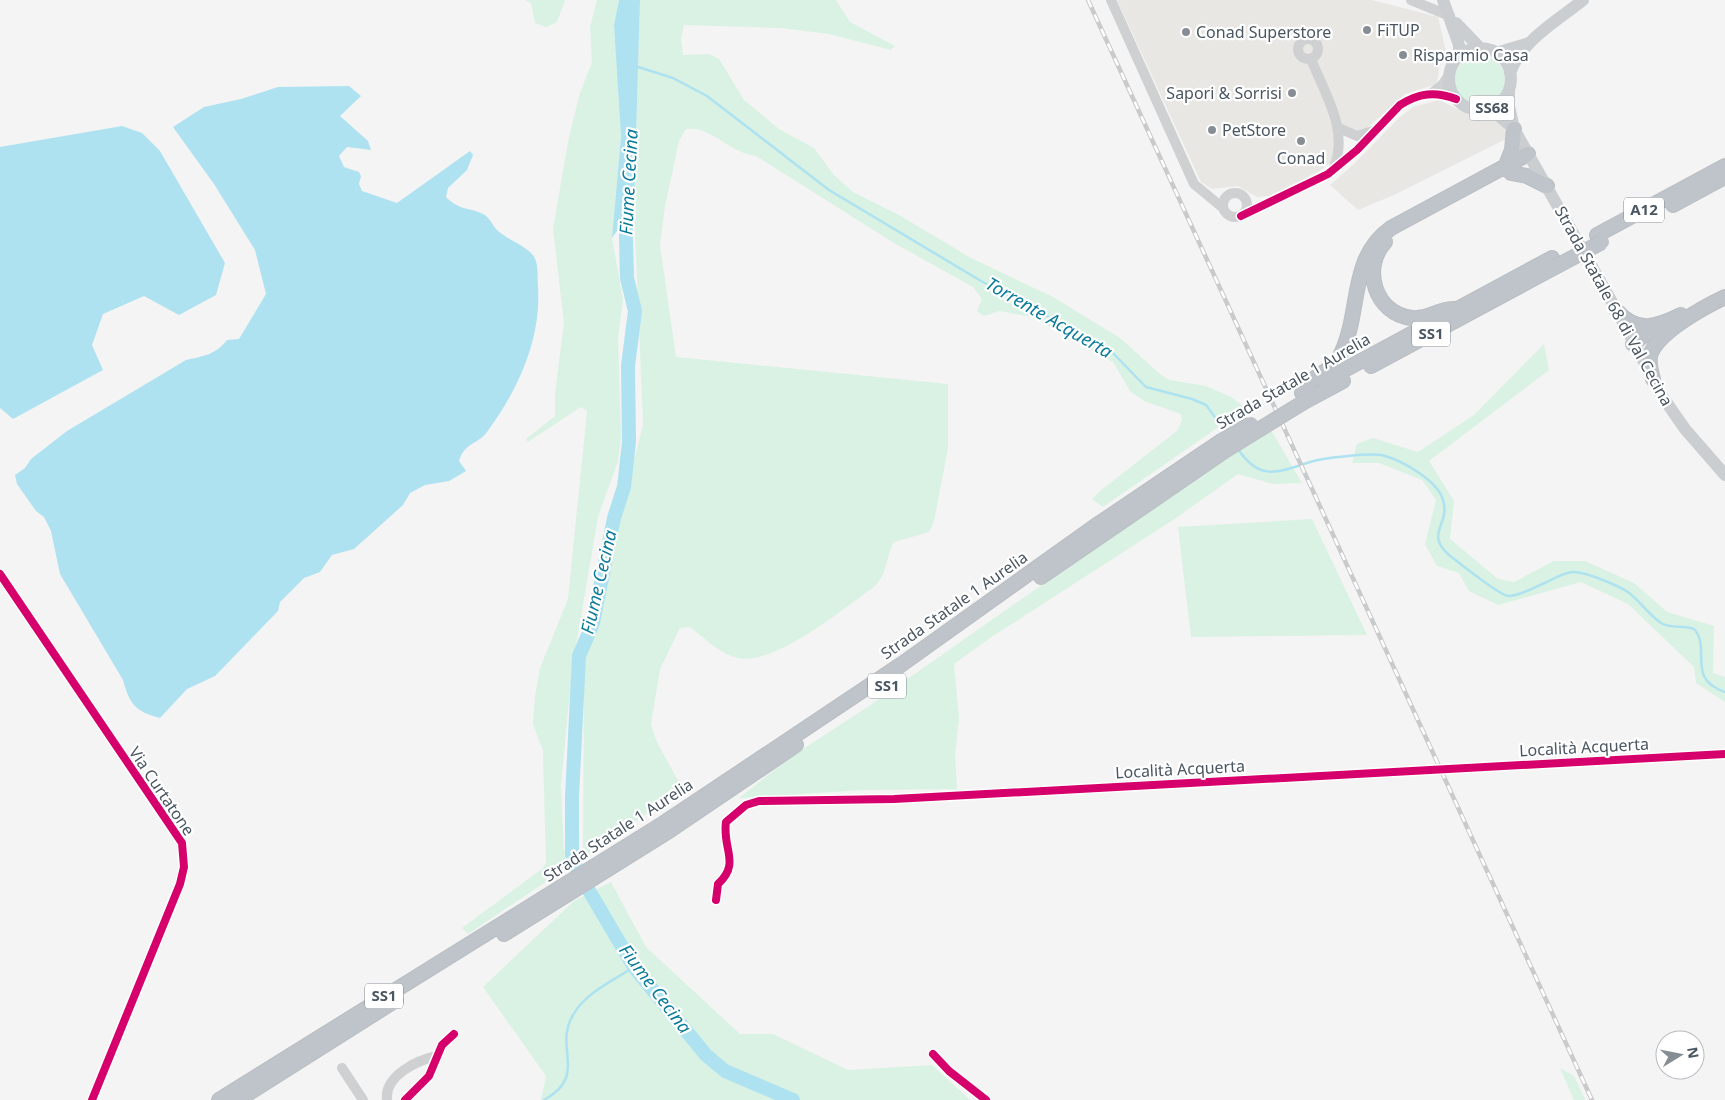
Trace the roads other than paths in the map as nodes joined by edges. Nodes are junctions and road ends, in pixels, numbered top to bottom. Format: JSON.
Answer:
{"nodes":[{"id":1,"x":1110,"y":0,"type":"edge"},
{"id":2,"x":1413,"y":0,"type":"edge"},
{"id":3,"x":1441,"y":0,"type":"edge"},
{"id":4,"x":1583,"y":0,"type":"edge"},
{"id":5,"x":1430,"y":6,"type":"junction"},
{"id":6,"x":1450,"y":16,"type":"junction"},
{"id":7,"x":1529,"y":42,"type":"junction"},
{"id":8,"x":1480,"y":48,"type":"junction"},
{"id":9,"x":1496,"y":53,"type":"junction"},
{"id":10,"x":1459,"y":56,"type":"junction"},
{"id":11,"x":1311,"y":59,"type":"dead end"},
{"id":12,"x":1510,"y":72,"type":"junction"},
{"id":13,"x":1449,"y":75,"type":"junction"},
{"id":14,"x":1509,"y":91,"type":"junction"},
{"id":15,"x":1432,"y":93,"type":"junction"},
{"id":16,"x":1456,"y":99,"type":"junction"},
{"id":17,"x":1485,"y":110,"type":"junction"},
{"id":18,"x":1339,"y":128,"type":"junction"},
{"id":19,"x":1376,"y":129,"type":"junction"},
{"id":20,"x":1514,"y":129,"type":"junction"},
{"id":21,"x":1530,"y":157,"type":"junction"},
{"id":22,"x":1725,"y":166,"type":"edge"},
{"id":23,"x":1509,"y":169,"type":"junction"},
{"id":24,"x":1332,"y":170,"type":"junction"},
{"id":25,"x":1725,"y":177,"type":"edge"},
{"id":26,"x":1547,"y":186,"type":"junction"},
{"id":27,"x":1725,"y":186,"type":"edge"},
{"id":28,"x":1699,"y":191,"type":"junction"},
{"id":29,"x":1203,"y":192,"type":"junction"},
{"id":30,"x":1231,"y":193,"type":"junction"},
{"id":31,"x":1243,"y":196,"type":"junction"},
{"id":32,"x":1279,"y":198,"type":"junction"},
{"id":33,"x":1223,"y":208,"type":"junction"},
{"id":34,"x":1241,"y":216,"type":"junction"},
{"id":35,"x":1600,"y":239,"type":"junction"},
{"id":36,"x":1555,"y":262,"type":"junction"},
{"id":37,"x":1725,"y":297,"type":"edge"},
{"id":38,"x":1456,"y":309,"type":"junction"},
{"id":39,"x":1617,"y":311,"type":"junction"},
{"id":40,"x":1659,"y":331,"type":"junction"},
{"id":41,"x":1633,"y":344,"type":"junction"},
{"id":42,"x":1653,"y":379,"type":"junction"},
{"id":43,"x":1301,"y":397,"type":"junction"},
{"id":44,"x":1725,"y":475,"type":"edge"},
{"id":45,"x":0,"y":574,"type":"edge"},
{"id":46,"x":1725,"y":754,"type":"edge"},
{"id":47,"x":716,"y":900,"type":"dead end"},
{"id":48,"x":535,"y":910,"type":"junction"},
{"id":49,"x":454,"y":1034,"type":"dead end"},
{"id":50,"x":933,"y":1054,"type":"dead end"},
{"id":51,"x":437,"y":1056,"type":"junction"},
{"id":52,"x":342,"y":1068,"type":"dead end"},
{"id":53,"x":92,"y":1100,"type":"edge"},
{"id":54,"x":219,"y":1100,"type":"edge"},
{"id":55,"x":238,"y":1100,"type":"edge"},
{"id":56,"x":362,"y":1100,"type":"edge"},
{"id":57,"x":387,"y":1100,"type":"edge"},
{"id":58,"x":406,"y":1100,"type":"edge"},
{"id":59,"x":986,"y":1100,"type":"edge"}],
"edges":[{"from":1,"to":29,"type":"street"},
{"from":2,"to":5,"type":"street"},
{"from":3,"to":5,"type":"street"},
{"from":3,"to":6,"type":"main road"},
{"from":4,"to":7,"type":"main road"},
{"from":5,"to":6,"type":"street"},
{"from":6,"to":8,"type":"main road"},
{"from":6,"to":10,"type":"main road"},
{"from":7,"to":9,"type":"main road"},
{"from":7,"to":12,"type":"main road"},
{"from":8,"to":9,"type":"main road"},
{"from":8,"to":10,"type":"main road"},
{"from":9,"to":12,"type":"main road","number":"SS68"},
{"from":10,"to":13,"type":"main road"},
{"from":11,"to":18,"type":"street"},
{"from":12,"to":14,"type":"main road","name":"Strada Statale 68 di Val Cecina","number":"SS68"},
{"from":13,"to":15,"type":"street"},
{"from":13,"to":16,"type":"main road","number":"SS68"},
{"from":14,"to":17,"type":"main road","number":"SS68"},
{"from":14,"to":20,"type":"main road","name":"Strada Statale 68 di Val Cecina","number":"SS68"},
{"from":15,"to":16,"type":"street"},
{"from":15,"to":19,"type":"street"},
{"from":16,"to":17,"type":"main road","name":"Strada Statale 68 di Val Cecina","number":"SS68"},
{"from":17,"to":20,"type":"main road","name":"Strada Statale 68 di Val Cecina","number":"SS68"},
{"from":18,"to":19,"type":"street"},
{"from":18,"to":24,"type":"street"},
{"from":19,"to":24,"type":"street"},
{"from":20,"to":21,"type":"main road","name":"Strada Statale 68 di Val Cecina","number":"SS68"},
{"from":20,"to":23,"type":"highway"},
{"from":21,"to":23,"type":"highway"},
{"from":21,"to":26,"type":"main road","name":"Strada Statale 68 di Val Cecina","number":"SS68"},
{"from":22,"to":35,"type":"highway","name":"Strada Statale 1 Aurelia","number":"A12"},
{"from":23,"to":26,"type":"highway"},
{"from":23,"to":38,"type":"highway","number":"SS1"},
{"from":23,"to":43,"type":"highway"},
{"from":24,"to":32,"type":"street"},
{"from":25,"to":28,"type":"highway","name":"Strada Statale 1 Aurelia","number":"SS1"},
{"from":26,"to":39,"type":"main road","name":"Strada Statale 68 di Val Cecina","number":"SS68"},
{"from":27,"to":28,"type":"highway"},
{"from":28,"to":35,"type":"highway","name":"Strada Statale 1 Aurelia","number":"SS1"},
{"from":29,"to":30,"type":"street"},
{"from":29,"to":33,"type":"street"},
{"from":30,"to":31,"type":"street"},
{"from":30,"to":33,"type":"street"},
{"from":31,"to":32,"type":"street"},
{"from":31,"to":34,"type":"street"},
{"from":32,"to":34,"type":"street"},
{"from":33,"to":34,"type":"street"},
{"from":35,"to":36,"type":"highway","name":"Strada Statale 1 Aurelia","number":"SS1","bridge":true},
{"from":36,"to":38,"type":"highway","name":"Strada Statale 1 Aurelia","number":"SS1"},
{"from":36,"to":43,"type":"highway","name":"Strada Statale 1 Aurelia","number":"SS1"},
{"from":37,"to":40,"type":"highway"},
{"from":38,"to":43,"type":"highway","name":"Strada Statale 1 Aurelia","number":"SS1"},
{"from":39,"to":40,"type":"highway"},
{"from":39,"to":41,"type":"main road","name":"Strada Statale 68 di Val Cecina","number":"SS68"},
{"from":40,"to":41,"type":"highway"},
{"from":40,"to":42,"type":"highway"},
{"from":41,"to":42,"type":"main road","name":"Strada Statale 68 di Val Cecina","number":"SS68"},
{"from":42,"to":44,"type":"main road","name":"Strada Statale 68 di Val Cecina","number":"SS68"},
{"from":43,"to":48,"type":"highway","name":"Strada Statale 1 Aurelia","number":"SS1","bridge":true},
{"from":45,"to":53,"type":"street","name":"Via Curtatone"},
{"from":46,"to":47,"type":"street","name":"Località Acquerta"},
{"from":48,"to":54,"type":"highway","name":"Strada Statale 1 Aurelia","number":"SS1"},
{"from":48,"to":55,"type":"highway","name":"Strada Statale 1 Aurelia","number":"SS1"},
{"from":49,"to":51,"type":"street"},
{"from":50,"to":59,"type":"street"},
{"from":51,"to":57,"type":"street"},
{"from":51,"to":58,"type":"street"},
{"from":52,"to":56,"type":"street"}]}
